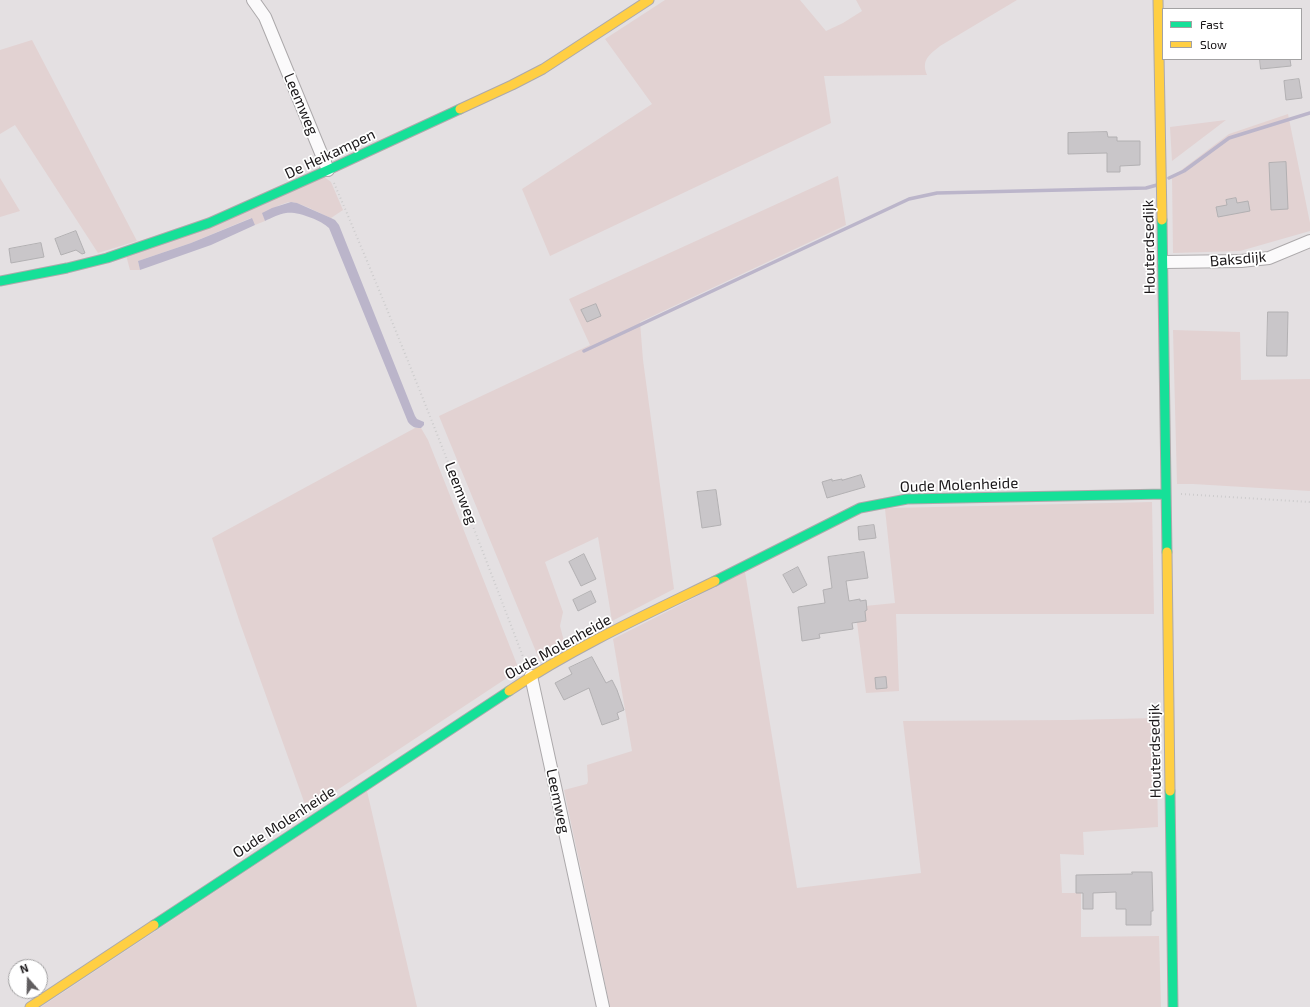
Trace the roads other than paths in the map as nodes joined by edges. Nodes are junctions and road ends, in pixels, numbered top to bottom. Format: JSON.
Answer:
{"nodes":[{"id":1,"x":253,"y":0,"type":"edge"},
{"id":2,"x":649,"y":0,"type":"edge"},
{"id":3,"x":1158,"y":0,"type":"edge"},
{"id":4,"x":328,"y":170,"type":"junction"},
{"id":5,"x":1310,"y":241,"type":"edge"},
{"id":6,"x":1164,"y":262,"type":"junction"},
{"id":7,"x":0,"y":281,"type":"edge"},
{"id":8,"x":1166,"y":494,"type":"junction"},
{"id":9,"x":531,"y":676,"type":"junction"},
{"id":10,"x":30,"y":1007,"type":"edge"},
{"id":11,"x":603,"y":1007,"type":"edge"},
{"id":12,"x":1173,"y":1007,"type":"edge"}],
"edges":[{"from":1,"to":4,"type":"street","name":"Leemweg"},
{"from":2,"to":4,"type":"street","name":"De Heikampen"},
{"from":3,"to":6,"type":"street","name":"Houterdsedijk"},
{"from":4,"to":7,"type":"street","name":"De Heikampen"},
{"from":5,"to":6,"type":"street","name":"Baksdijk"},
{"from":6,"to":8,"type":"street","name":"Houterdsedijk"},
{"from":8,"to":9,"type":"street","name":"Oude Molenheide"},
{"from":8,"to":12,"type":"street","name":"Houterdsedijk"},
{"from":9,"to":10,"type":"street","name":"Oude Molenheide"},
{"from":9,"to":11,"type":"street","name":"Leemweg"}]}
